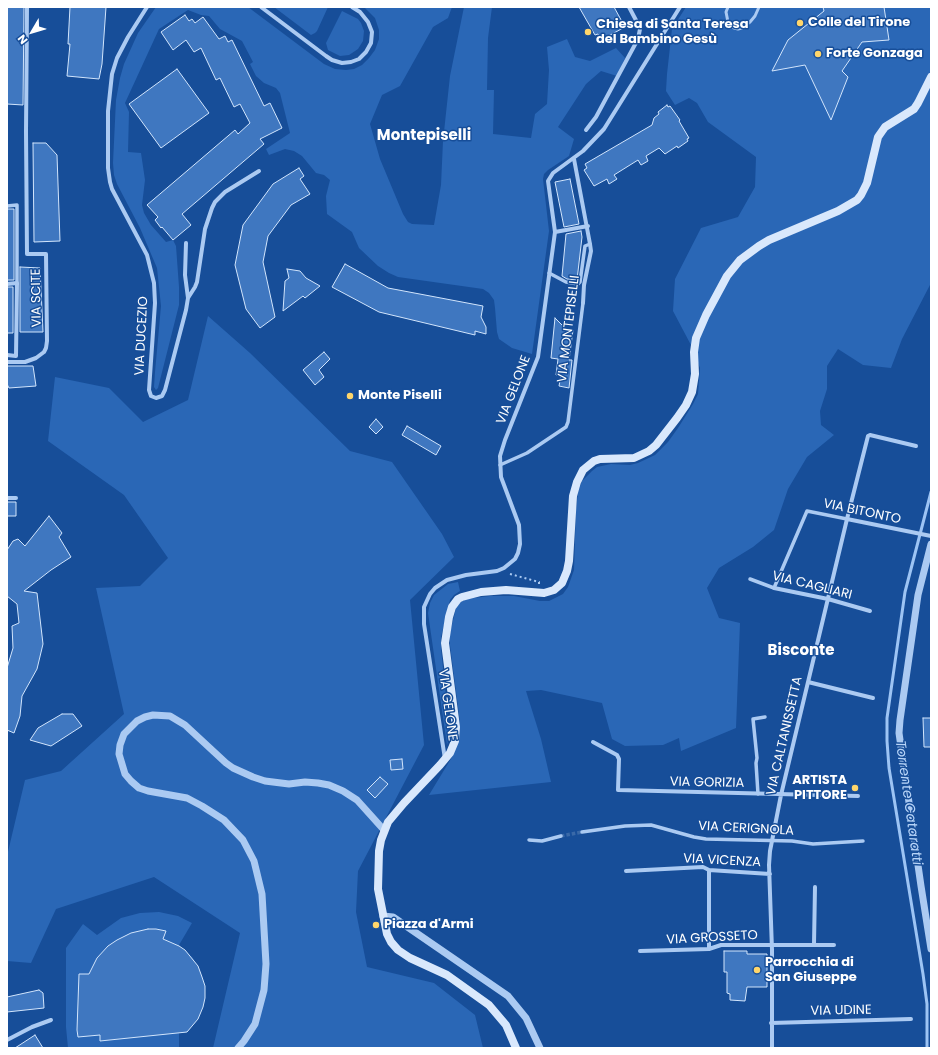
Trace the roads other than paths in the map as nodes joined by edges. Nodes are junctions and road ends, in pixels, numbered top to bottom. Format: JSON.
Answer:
{"nodes":[{"id":1,"x":28,"y":7,"type":"edge"},
{"id":2,"x":148,"y":7,"type":"edge"},
{"id":3,"x":261,"y":7,"type":"edge"},
{"id":4,"x":352,"y":7,"type":"edge"},
{"id":5,"x":629,"y":7,"type":"edge"},
{"id":6,"x":680,"y":7,"type":"edge"},
{"id":7,"x":728,"y":7,"type":"edge"},
{"id":8,"x":758,"y":7,"type":"edge"},
{"id":9,"x":931,"y":77,"type":"edge"},
{"id":10,"x":586,"y":130,"type":"dead end"},
{"id":11,"x":574,"y":159,"type":"junction"},
{"id":12,"x":259,"y":171,"type":"dead end"},
{"id":13,"x":7,"y":206,"type":"edge"},
{"id":14,"x":588,"y":226,"type":"junction"},
{"id":15,"x":555,"y":232,"type":"junction"},
{"id":16,"x":186,"y":243,"type":"dead end"},
{"id":17,"x":590,"y":244,"type":"junction"},
{"id":18,"x":549,"y":273,"type":"junction"},
{"id":19,"x":17,"y":283,"type":"junction"},
{"id":20,"x":7,"y":284,"type":"edge"},
{"id":21,"x":188,"y":298,"type":"junction"},
{"id":22,"x":583,"y":303,"type":"joint"},
{"id":23,"x":7,"y":356,"type":"edge"},
{"id":24,"x":7,"y":362,"type":"edge"},
{"id":25,"x":916,"y":446,"type":"dead end"},
{"id":26,"x":500,"y":466,"type":"junction"},
{"id":27,"x":7,"y":498,"type":"edge"},
{"id":28,"x":16,"y":498,"type":"dead end"},
{"id":29,"x":846,"y":519,"type":"junction"},
{"id":30,"x":931,"y":536,"type":"edge"},
{"id":31,"x":931,"y":544,"type":"edge"},
{"id":32,"x":750,"y":579,"type":"dead end"},
{"id":33,"x":774,"y":588,"type":"junction"},
{"id":34,"x":828,"y":599,"type":"junction"},
{"id":35,"x":870,"y":611,"type":"dead end"},
{"id":36,"x":808,"y":682,"type":"junction"},
{"id":37,"x":874,"y":698,"type":"dead end"},
{"id":38,"x":766,"y":717,"type":"dead end"},
{"id":39,"x":593,"y":742,"type":"dead end"},
{"id":40,"x":445,"y":759,"type":"junction"},
{"id":41,"x":758,"y":794,"type":"junction"},
{"id":42,"x":781,"y":795,"type":"junction"},
{"id":43,"x":858,"y":796,"type":"dead end"},
{"id":44,"x":384,"y":830,"type":"junction"},
{"id":45,"x":582,"y":832,"type":"tunnel mouth"},
{"id":46,"x":561,"y":836,"type":"tunnel mouth"},
{"id":47,"x":529,"y":840,"type":"dead end"},
{"id":48,"x":772,"y":840,"type":"junction"},
{"id":49,"x":863,"y":841,"type":"dead end"},
{"id":50,"x":709,"y":870,"type":"junction"},
{"id":51,"x":626,"y":871,"type":"dead end"},
{"id":52,"x":770,"y":874,"type":"junction"},
{"id":53,"x":815,"y":887,"type":"dead end"},
{"id":54,"x":383,"y":916,"type":"junction"},
{"id":55,"x":814,"y":944,"type":"junction"},
{"id":56,"x":772,"y":945,"type":"junction"},
{"id":57,"x":834,"y":945,"type":"dead end"},
{"id":58,"x":709,"y":949,"type":"junction"},
{"id":59,"x":931,"y":949,"type":"edge"},
{"id":60,"x":640,"y":951,"type":"dead end"},
{"id":61,"x":912,"y":1019,"type":"dead end"},
{"id":62,"x":51,"y":1020,"type":"dead end"},
{"id":63,"x":771,"y":1023,"type":"junction"},
{"id":64,"x":7,"y":1040,"type":"edge"},
{"id":65,"x":238,"y":1048,"type":"edge"},
{"id":66,"x":516,"y":1048,"type":"edge"},
{"id":67,"x":540,"y":1048,"type":"edge"},
{"id":68,"x":772,"y":1048,"type":"edge"}],
"edges":[{"from":1,"to":24,"type":"street","name":"VIA SCITE"},
{"from":2,"to":21,"type":"street","name":"VIA DUCEZIO"},
{"from":3,"to":4,"type":"street"},
{"from":5,"to":10,"type":"street"},
{"from":6,"to":11,"type":"street","name":"VIA GELONE"},
{"from":7,"to":8,"type":"lane"},
{"from":9,"to":40,"type":"main road"},
{"from":11,"to":14,"type":"street","name":"VIA MONTEPISELLI"},
{"from":11,"to":15,"type":"street","name":"VIA GELONE"},
{"from":12,"to":21,"type":"street"},
{"from":13,"to":19,"type":"street"},
{"from":14,"to":15,"type":"street"},
{"from":14,"to":17,"type":"street","name":"VIA MONTEPISELLI"},
{"from":15,"to":18,"type":"street","name":"VIA GELONE"},
{"from":16,"to":21,"type":"street","name":"VIA DUCEZIO"},
{"from":17,"to":18,"type":"street"},
{"from":17,"to":22,"type":"street","name":"VIA MONTEPISELLI"},
{"from":18,"to":26,"type":"street","name":"VIA GELONE"},
{"from":19,"to":20,"type":"street"},
{"from":19,"to":23,"type":"street"},
{"from":22,"to":26,"type":"street","name":"VIA MONTEPISELLI"},
{"from":25,"to":29,"type":"street","name":"VIA CALTANISSETTA"},
{"from":26,"to":40,"type":"street","name":"VIA GELONE"},
{"from":27,"to":28,"type":"street"},
{"from":29,"to":30,"type":"street","name":"VIA BITONTO"},
{"from":29,"to":33,"type":"street","name":"VIA BITONTO"},
{"from":29,"to":34,"type":"street","name":"VIA CALTANISSETTA"},
{"from":31,"to":59,"type":"street"},
{"from":32,"to":33,"type":"street","name":"VIA CAGLIARI"},
{"from":33,"to":34,"type":"street","name":"VIA CAGLIARI"},
{"from":34,"to":35,"type":"street","name":"VIA CAGLIARI"},
{"from":34,"to":36,"type":"street","name":"VIA CALTANISSETTA"},
{"from":36,"to":37,"type":"street"},
{"from":36,"to":42,"type":"street","name":"VIA CALTANISSETTA"},
{"from":38,"to":41,"type":"street"},
{"from":39,"to":41,"type":"street","name":"VIA GORIZIA"},
{"from":40,"to":44,"type":"main road"},
{"from":41,"to":42,"type":"street","name":"VIA GORIZIA"},
{"from":42,"to":43,"type":"street","name":"VIA GORIZIA"},
{"from":42,"to":48,"type":"street","name":"VIA CALTANISSETTA"},
{"from":44,"to":54,"type":"main road"},
{"from":44,"to":65,"type":"street"},
{"from":45,"to":48,"type":"street","name":"VIA CERIGNOLA"},
{"from":46,"to":47,"type":"street"},
{"from":48,"to":49,"type":"street","name":"VIA CERIGNOLA"},
{"from":48,"to":52,"type":"street","name":"VIA CALTANISSETTA"},
{"from":50,"to":51,"type":"street","name":"VIA VICENZA"},
{"from":50,"to":52,"type":"street","name":"VIA VICENZA"},
{"from":50,"to":58,"type":"street"},
{"from":52,"to":56,"type":"street","name":"VIA CALTANISSETTA"},
{"from":53,"to":55,"type":"street"},
{"from":54,"to":66,"type":"main road"},
{"from":54,"to":67,"type":"street"},
{"from":55,"to":56,"type":"street","name":"VIA GROSSETO"},
{"from":55,"to":57,"type":"street","name":"VIA GROSSETO"},
{"from":56,"to":58,"type":"street","name":"VIA GROSSETO"},
{"from":56,"to":63,"type":"street","name":"VIA CALTANISSETTA"},
{"from":58,"to":60,"type":"street","name":"VIA GROSSETO"},
{"from":61,"to":63,"type":"street","name":"VIA UDINE"},
{"from":62,"to":64,"type":"street"},
{"from":63,"to":68,"type":"street","name":"VIA CALTANISSETTA"}]}
